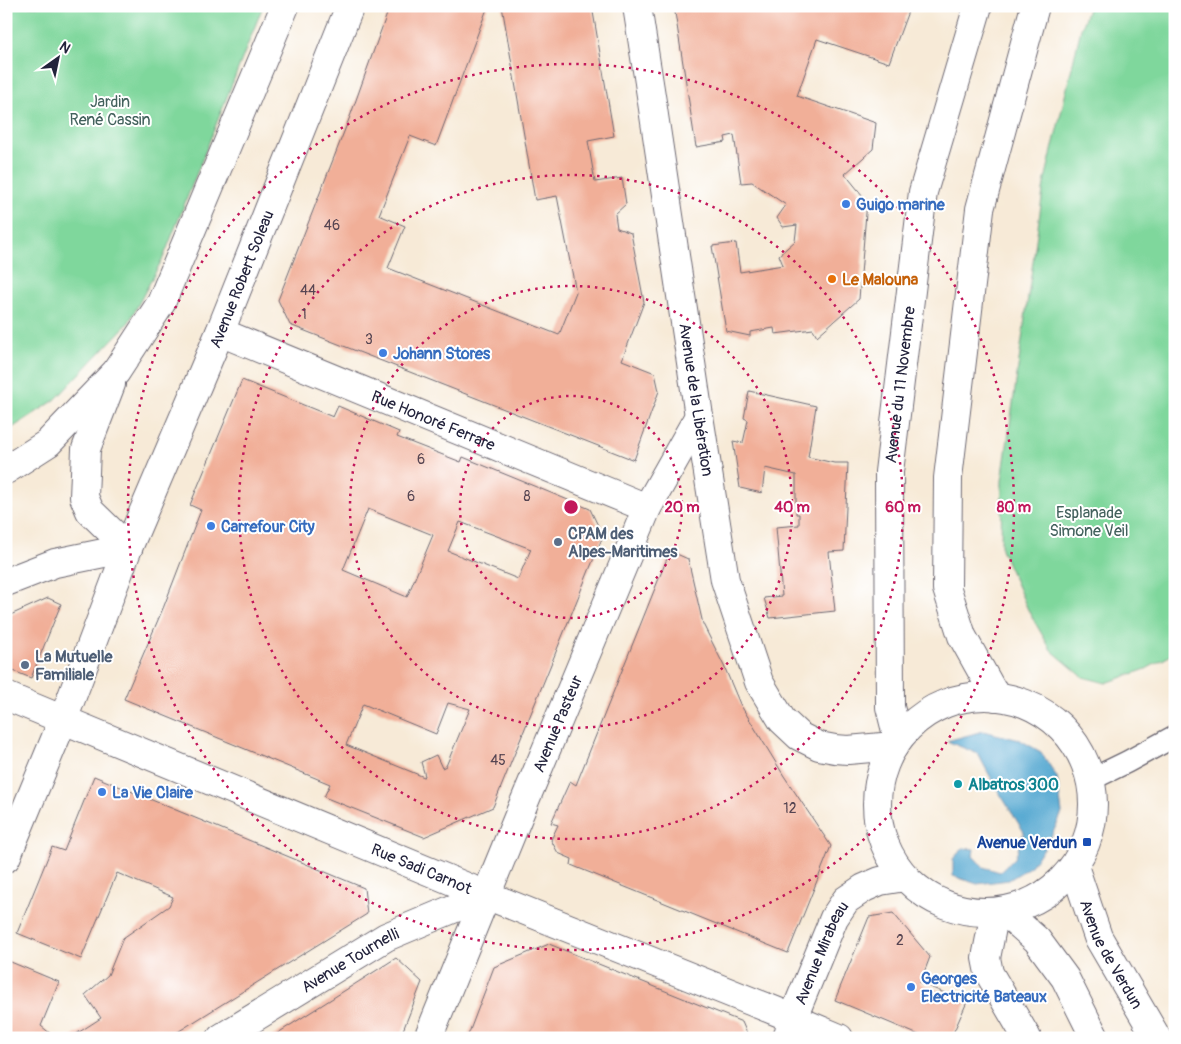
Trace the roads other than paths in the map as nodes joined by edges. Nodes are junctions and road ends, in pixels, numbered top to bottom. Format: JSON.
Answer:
{"nodes":[{"id":1,"x":285,"y":6,"type":"edge"},
{"id":2,"x":350,"y":6,"type":"edge"},
{"id":3,"x":637,"y":6,"type":"edge"},
{"id":4,"x":978,"y":6,"type":"edge"},
{"id":5,"x":1035,"y":6,"type":"edge"},
{"id":6,"x":220,"y":332,"type":"junction"},
{"id":7,"x":116,"y":372,"type":"junction"},
{"id":8,"x":699,"y":416,"type":"junction"},
{"id":9,"x":6,"y":470,"type":"edge"},
{"id":10,"x":647,"y":508,"type":"junction"},
{"id":11,"x":128,"y":548,"type":"junction"},
{"id":12,"x":6,"y":582,"type":"edge"},
{"id":13,"x":6,"y":696,"type":"edge"},
{"id":14,"x":996,"y":697,"type":"junction"},
{"id":15,"x":63,"y":720,"type":"junction"},
{"id":16,"x":1175,"y":736,"type":"edge"},
{"id":17,"x":896,"y":743,"type":"junction"},
{"id":18,"x":1090,"y":780,"type":"junction"},
{"id":19,"x":6,"y":858,"type":"edge"},
{"id":20,"x":1074,"y":866,"type":"junction"},
{"id":21,"x":905,"y":877,"type":"junction"},
{"id":22,"x":486,"y":896,"type":"junction"},
{"id":23,"x":999,"y":912,"type":"junction"},
{"id":24,"x":790,"y":1028,"type":"edge"},
{"id":25,"x":221,"y":1038,"type":"edge"},
{"id":26,"x":428,"y":1038,"type":"edge"},
{"id":27,"x":839,"y":1038,"type":"edge"},
{"id":28,"x":1027,"y":1038,"type":"edge"},
{"id":29,"x":1095,"y":1038,"type":"edge"},
{"id":30,"x":1157,"y":1038,"type":"edge"}],
"edges":[{"from":1,"to":7,"type":"street"},
{"from":2,"to":6,"type":"street","name":"Avenue Robert Soleau"},
{"from":3,"to":8,"type":"street","name":"Avenue de la Libération"},
{"from":4,"to":17,"type":"street","name":"Avenue du 11 Novembre"},
{"from":5,"to":14,"type":"street"},
{"from":6,"to":10,"type":"street","name":"Rue Honoré Ferrare"},
{"from":6,"to":11,"type":"street","name":"Avenue Robert Soleau"},
{"from":7,"to":9,"type":"street"},
{"from":7,"to":11,"type":"street"},
{"from":8,"to":10,"type":"street","name":"Avenue Pasteur"},
{"from":8,"to":17,"type":"street","name":"Avenue de la Libération"},
{"from":10,"to":22,"type":"street","name":"Avenue Pasteur"},
{"from":11,"to":12,"type":"street"},
{"from":11,"to":15,"type":"street","name":"Avenue Robert Soleau"},
{"from":13,"to":15,"type":"street","name":"Rue Sadi Carnot"},
{"from":14,"to":17,"type":"street"},
{"from":14,"to":18,"type":"street"},
{"from":15,"to":19,"type":"street","name":"Avenue Robert Soleau"},
{"from":15,"to":22,"type":"street","name":"Rue Sadi Carnot"},
{"from":16,"to":18,"type":"lane"},
{"from":17,"to":21,"type":"street"},
{"from":18,"to":20,"type":"street"},
{"from":20,"to":23,"type":"street"},
{"from":20,"to":30,"type":"street","name":"Avenue de Verdun"},
{"from":21,"to":23,"type":"street"},
{"from":21,"to":24,"type":"street","name":"Avenue Mirabeau"},
{"from":22,"to":24,"type":"street","name":"Rue Sadi Carnot"},
{"from":22,"to":25,"type":"street","name":"Avenue Tournelli"},
{"from":22,"to":26,"type":"street","name":"Avenue Pasteur"},
{"from":23,"to":28,"type":"street"},
{"from":23,"to":29,"type":"street"},
{"from":24,"to":27,"type":"street","name":"Rue Sadi Carnot"}]}
